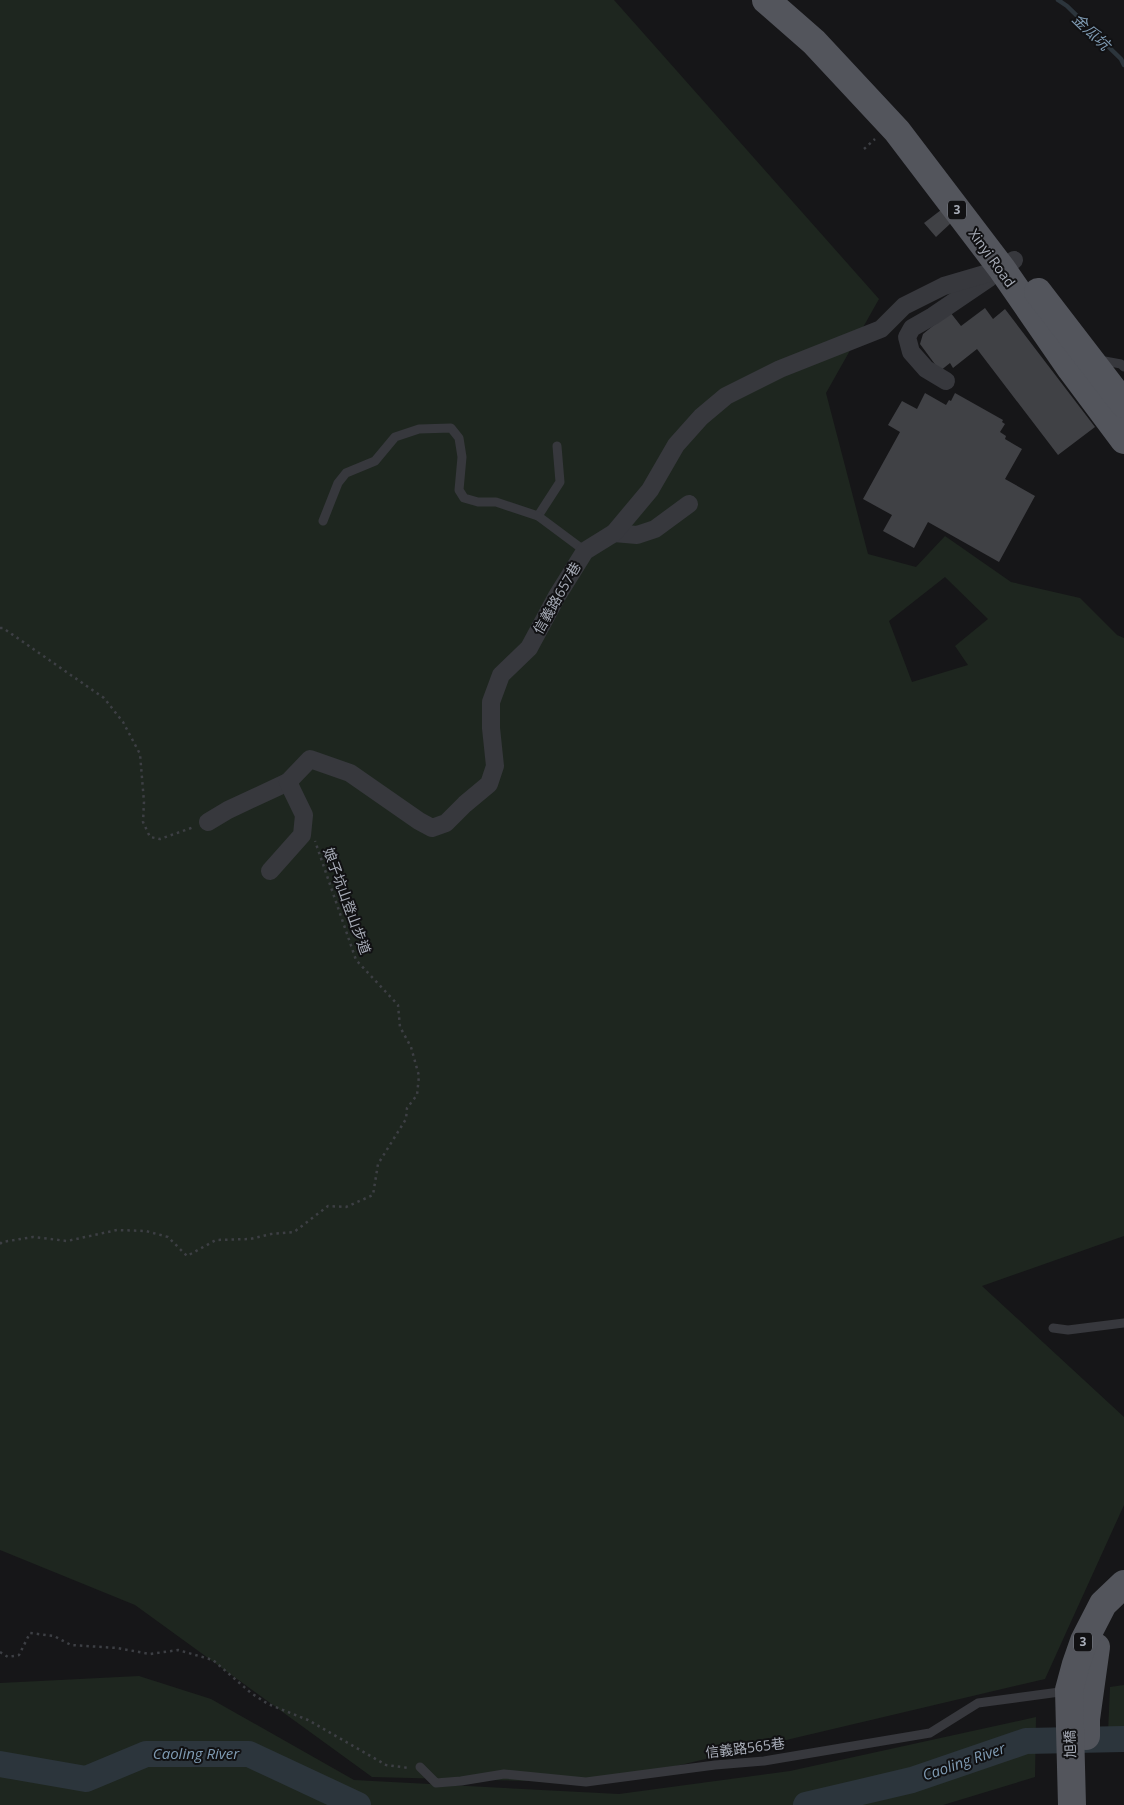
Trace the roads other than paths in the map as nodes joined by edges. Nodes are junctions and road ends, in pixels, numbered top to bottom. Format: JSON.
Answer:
{"nodes":[{"id":1,"x":766,"y":0,"type":"edge"},
{"id":2,"x":790,"y":0,"type":"edge"},
{"id":3,"x":1008,"y":265,"type":"junction"},
{"id":4,"x":1080,"y":364,"type":"junction"},
{"id":5,"x":1124,"y":367,"type":"edge"},
{"id":6,"x":946,"y":381,"type":"dead end"},
{"id":7,"x":1124,"y":404,"type":"edge"},
{"id":8,"x":1124,"y":440,"type":"edge"},
{"id":9,"x":557,"y":446,"type":"dead end"},
{"id":10,"x":689,"y":504,"type":"dead end"},
{"id":11,"x":538,"y":516,"type":"junction"},
{"id":12,"x":323,"y":521,"type":"dead end"},
{"id":13,"x":614,"y":533,"type":"junction"},
{"id":14,"x":585,"y":551,"type":"junction"},
{"id":15,"x":288,"y":782,"type":"junction"},
{"id":16,"x":208,"y":822,"type":"road end"},
{"id":17,"x":270,"y":871,"type":"dead end"},
{"id":18,"x":1124,"y":1323,"type":"edge"},
{"id":19,"x":1054,"y":1328,"type":"dead end"},
{"id":20,"x":1124,"y":1584,"type":"edge"},
{"id":21,"x":1124,"y":1607,"type":"edge"},
{"id":22,"x":1075,"y":1707,"type":"junction"},
{"id":23,"x":420,"y":1767,"type":"road end"},
{"id":24,"x":1082,"y":1787,"type":"edge"},
{"id":25,"x":1072,"y":1805,"type":"edge"}],
"edges":[{"from":1,"to":3,"type":"main road","name":"Xinyi Road","number":"3"},
{"from":2,"to":3,"type":"main road","name":"Xinyi Road","number":"3"},
{"from":3,"to":4,"type":"main road","name":"Xinyi Road","number":"3"},
{"from":3,"to":6,"type":"street"},
{"from":3,"to":13,"type":"street","name":"信義路657巷"},
{"from":4,"to":5,"type":"lane"},
{"from":4,"to":7,"type":"main road","name":"Xinyi Road","number":"3"},
{"from":4,"to":8,"type":"main road","name":"Xinyi Road","number":"3"},
{"from":9,"to":11,"type":"lane"},
{"from":10,"to":13,"type":"street"},
{"from":11,"to":12,"type":"lane"},
{"from":11,"to":14,"type":"lane"},
{"from":13,"to":14,"type":"street","name":"信義路657巷"},
{"from":14,"to":15,"type":"street","name":"信義路657巷"},
{"from":15,"to":16,"type":"street"},
{"from":15,"to":17,"type":"street"},
{"from":18,"to":19,"type":"lane"},
{"from":20,"to":22,"type":"main road","number":"3"},
{"from":21,"to":22,"type":"main road","number":"3"},
{"from":22,"to":23,"type":"lane","name":"信義路565巷"},
{"from":22,"to":24,"type":"main road","name":"旭橋","number":"3"},
{"from":24,"to":25,"type":"main road","number":"3"}]}
